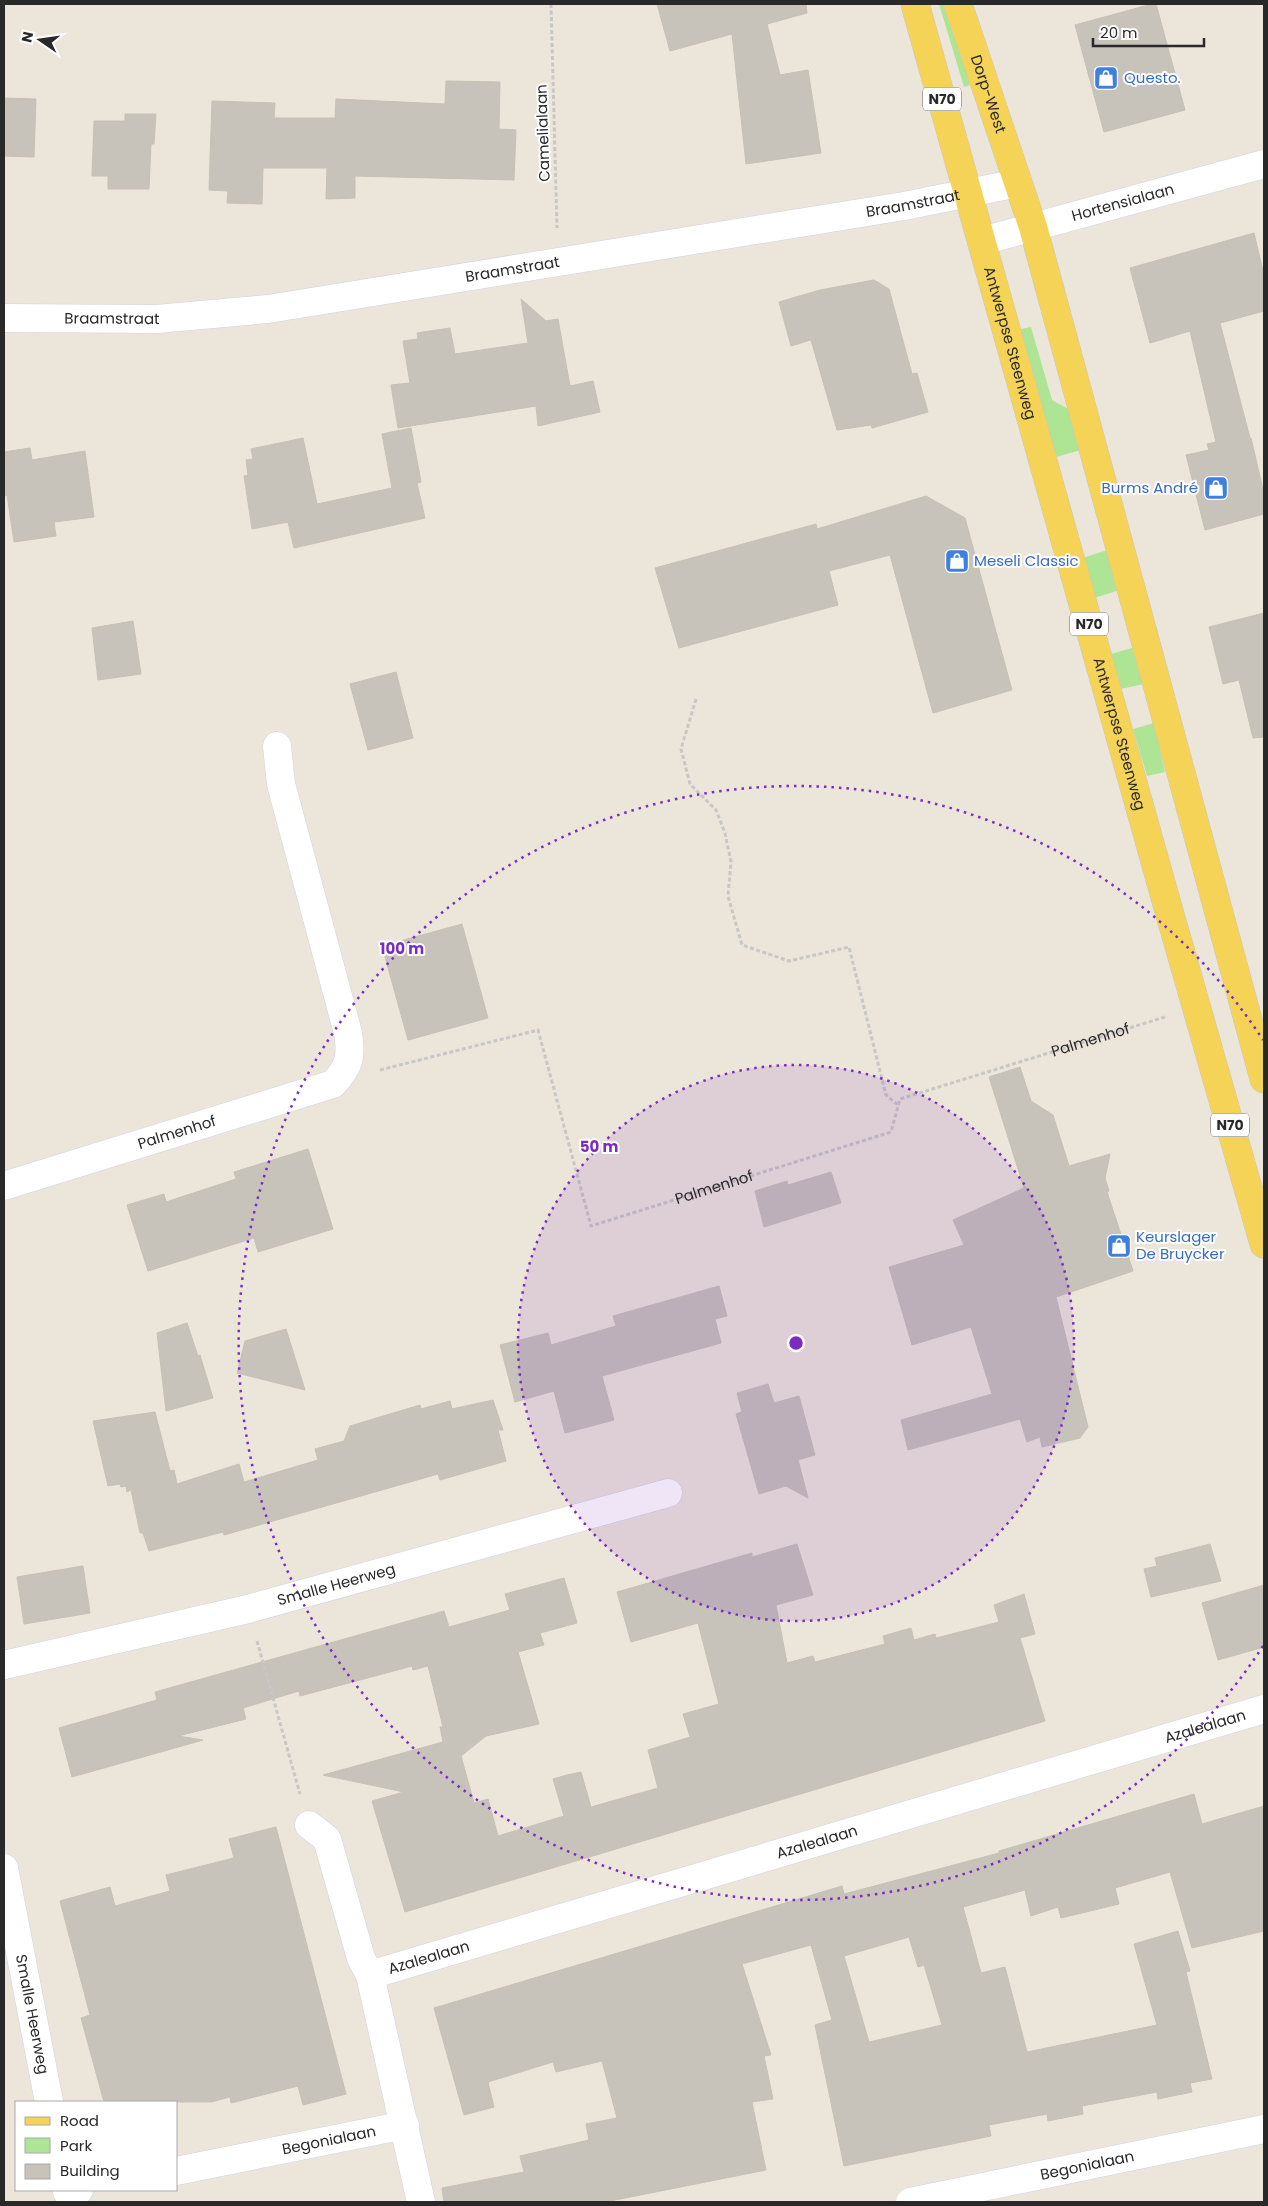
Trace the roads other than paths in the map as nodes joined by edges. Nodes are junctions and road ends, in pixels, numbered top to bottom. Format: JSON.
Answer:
{"nodes":[{"id":1,"x":915,"y":4,"type":"edge"},
{"id":2,"x":958,"y":4,"type":"edge"},
{"id":3,"x":1264,"y":164,"type":"edge"},
{"id":4,"x":1018,"y":183,"type":"junction"},
{"id":5,"x":968,"y":194,"type":"junction"},
{"id":6,"x":1032,"y":227,"type":"junction"},
{"id":7,"x":982,"y":241,"type":"junction"},
{"id":8,"x":4,"y":318,"type":"edge"},
{"id":9,"x":277,"y":746,"type":"dead end"},
{"id":10,"x":1264,"y":1079,"type":"edge"},
{"id":11,"x":4,"y":1186,"type":"edge"},
{"id":12,"x":1264,"y":1244,"type":"edge"},
{"id":13,"x":668,"y":1493,"type":"dead end"},
{"id":14,"x":4,"y":1665,"type":"edge"},
{"id":15,"x":1264,"y":1709,"type":"edge"},
{"id":16,"x":309,"y":1825,"type":"road end"},
{"id":17,"x":4,"y":1868,"type":"edge"},
{"id":18,"x":370,"y":1975,"type":"junction"},
{"id":19,"x":49,"y":2101,"type":"edge"},
{"id":20,"x":405,"y":2125,"type":"junction"},
{"id":21,"x":1264,"y":2129,"type":"edge"},
{"id":22,"x":178,"y":2170,"type":"edge"},
{"id":23,"x":421,"y":2202,"type":"edge"},
{"id":24,"x":910,"y":2202,"type":"edge"}],
"edges":[{"from":1,"to":5,"type":"main road","number":"N70"},
{"from":2,"to":4,"type":"main road","name":"Dorp-West"},
{"from":3,"to":6,"type":"street","name":"Hortensialaan"},
{"from":4,"to":5,"type":"street","name":"Braamstraat"},
{"from":4,"to":6,"type":"main road"},
{"from":5,"to":7,"type":"main road","name":"Antwerpse Steenweg","number":"N70"},
{"from":5,"to":8,"type":"street","name":"Braamstraat"},
{"from":6,"to":7,"type":"street","name":"Hortensialaan"},
{"from":6,"to":10,"type":"main road"},
{"from":7,"to":12,"type":"main road","name":"Antwerpse Steenweg","number":"N70"},
{"from":9,"to":11,"type":"street","name":"Palmenhof"},
{"from":13,"to":14,"type":"street","name":"Smalle Heerweg"},
{"from":15,"to":18,"type":"street","name":"Azalealaan"},
{"from":16,"to":18,"type":"street","name":"Azalealaan"},
{"from":17,"to":19,"type":"street","name":"Smalle Heerweg"},
{"from":18,"to":20,"type":"street","name":"Azalealaan"},
{"from":20,"to":22,"type":"street","name":"Begonialaan"},
{"from":20,"to":23,"type":"street"},
{"from":21,"to":24,"type":"street","name":"Begonialaan"}]}
